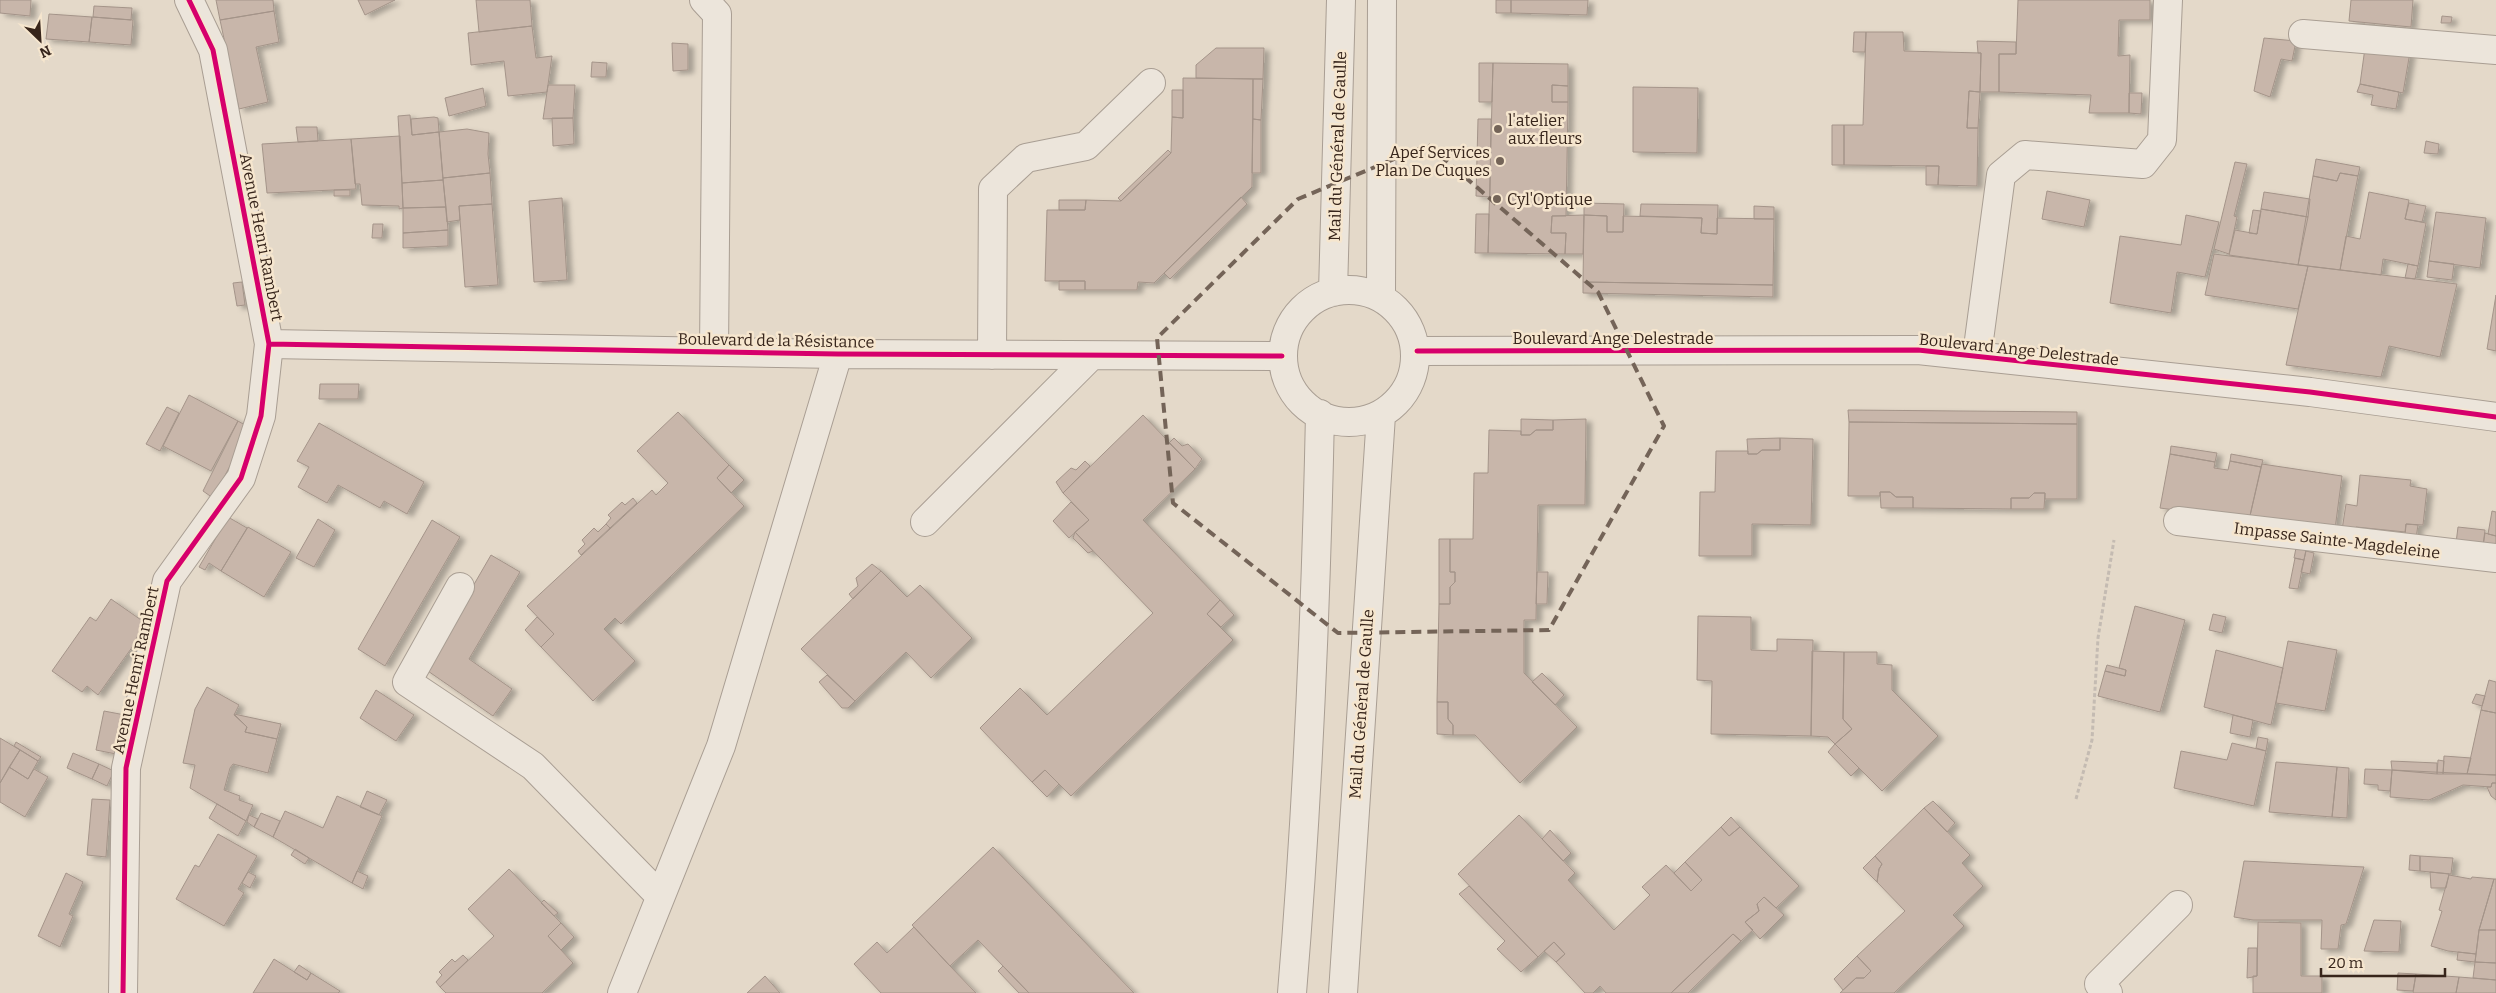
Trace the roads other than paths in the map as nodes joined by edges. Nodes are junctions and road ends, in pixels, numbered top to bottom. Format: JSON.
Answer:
{"nodes":[{"id":1,"x":189,"y":0,"type":"edge"},
{"id":2,"x":704,"y":0,"type":"edge"},
{"id":3,"x":1341,"y":0,"type":"edge"},
{"id":4,"x":1382,"y":0,"type":"edge"},
{"id":5,"x":2168,"y":0,"type":"edge"},
{"id":6,"x":2304,"y":34,"type":"dead end"},
{"id":7,"x":2496,"y":50,"type":"edge"},
{"id":8,"x":1152,"y":83,"type":"dead end"},
{"id":9,"x":1333,"y":292,"type":"junction"},
{"id":10,"x":1381,"y":297,"type":"junction"},
{"id":11,"x":269,"y":344,"type":"junction"},
{"id":12,"x":1417,"y":351,"type":"junction"},
{"id":13,"x":714,"y":352,"type":"junction"},
{"id":14,"x":838,"y":354,"type":"junction"},
{"id":15,"x":992,"y":355,"type":"junction"},
{"id":16,"x":1977,"y":355,"type":"junction"},
{"id":17,"x":1091,"y":356,"type":"junction"},
{"id":18,"x":1282,"y":356,"type":"junction"},
{"id":19,"x":1320,"y":414,"type":"junction"},
{"id":20,"x":1381,"y":415,"type":"junction"},
{"id":21,"x":2496,"y":417,"type":"edge"},
{"id":22,"x":925,"y":522,"type":"dead end"},
{"id":23,"x":2178,"y":522,"type":"dead end"},
{"id":24,"x":2496,"y":558,"type":"edge"},
{"id":25,"x":460,"y":586,"type":"dead end"},
{"id":26,"x":660,"y":896,"type":"junction"},
{"id":27,"x":2178,"y":905,"type":"dead end"},
{"id":28,"x":123,"y":993,"type":"edge"},
{"id":29,"x":622,"y":993,"type":"edge"},
{"id":30,"x":1292,"y":993,"type":"edge"},
{"id":31,"x":1343,"y":993,"type":"edge"},
{"id":32,"x":2108,"y":993,"type":"edge"}],
"edges":[{"from":1,"to":11,"type":"street","name":"Avenue Henri Rambert"},
{"from":2,"to":13,"type":"street"},
{"from":3,"to":9,"type":"street","name":"Mail du Général de Gaulle"},
{"from":4,"to":10,"type":"street"},
{"from":5,"to":16,"type":"street"},
{"from":6,"to":7,"type":"street"},
{"from":8,"to":15,"type":"street"},
{"from":9,"to":10,"type":"street"},
{"from":9,"to":18,"type":"street"},
{"from":10,"to":12,"type":"street"},
{"from":11,"to":13,"type":"street","name":"Boulevard de la Résistance"},
{"from":11,"to":28,"type":"street","name":"Avenue Henri Rambert"},
{"from":12,"to":16,"type":"street","name":"Boulevard Ange Delestrade"},
{"from":12,"to":20,"type":"street"},
{"from":13,"to":14,"type":"street","name":"Boulevard de la Résistance"},
{"from":14,"to":15,"type":"street","name":"Boulevard de la Résistance"},
{"from":14,"to":26,"type":"street"},
{"from":15,"to":17,"type":"street","name":"Boulevard de la Résistance"},
{"from":16,"to":21,"type":"street","name":"Boulevard Ange Delestrade"},
{"from":17,"to":18,"type":"street","name":"Boulevard de la Résistance"},
{"from":17,"to":22,"type":"street"},
{"from":18,"to":19,"type":"street"},
{"from":19,"to":20,"type":"street"},
{"from":19,"to":30,"type":"street"},
{"from":20,"to":31,"type":"street","name":"Mail du Général de Gaulle"},
{"from":23,"to":24,"type":"street","name":"Impasse Sainte-Magdeleine"},
{"from":25,"to":26,"type":"street"},
{"from":26,"to":29,"type":"street"},
{"from":27,"to":32,"type":"street"}]}
